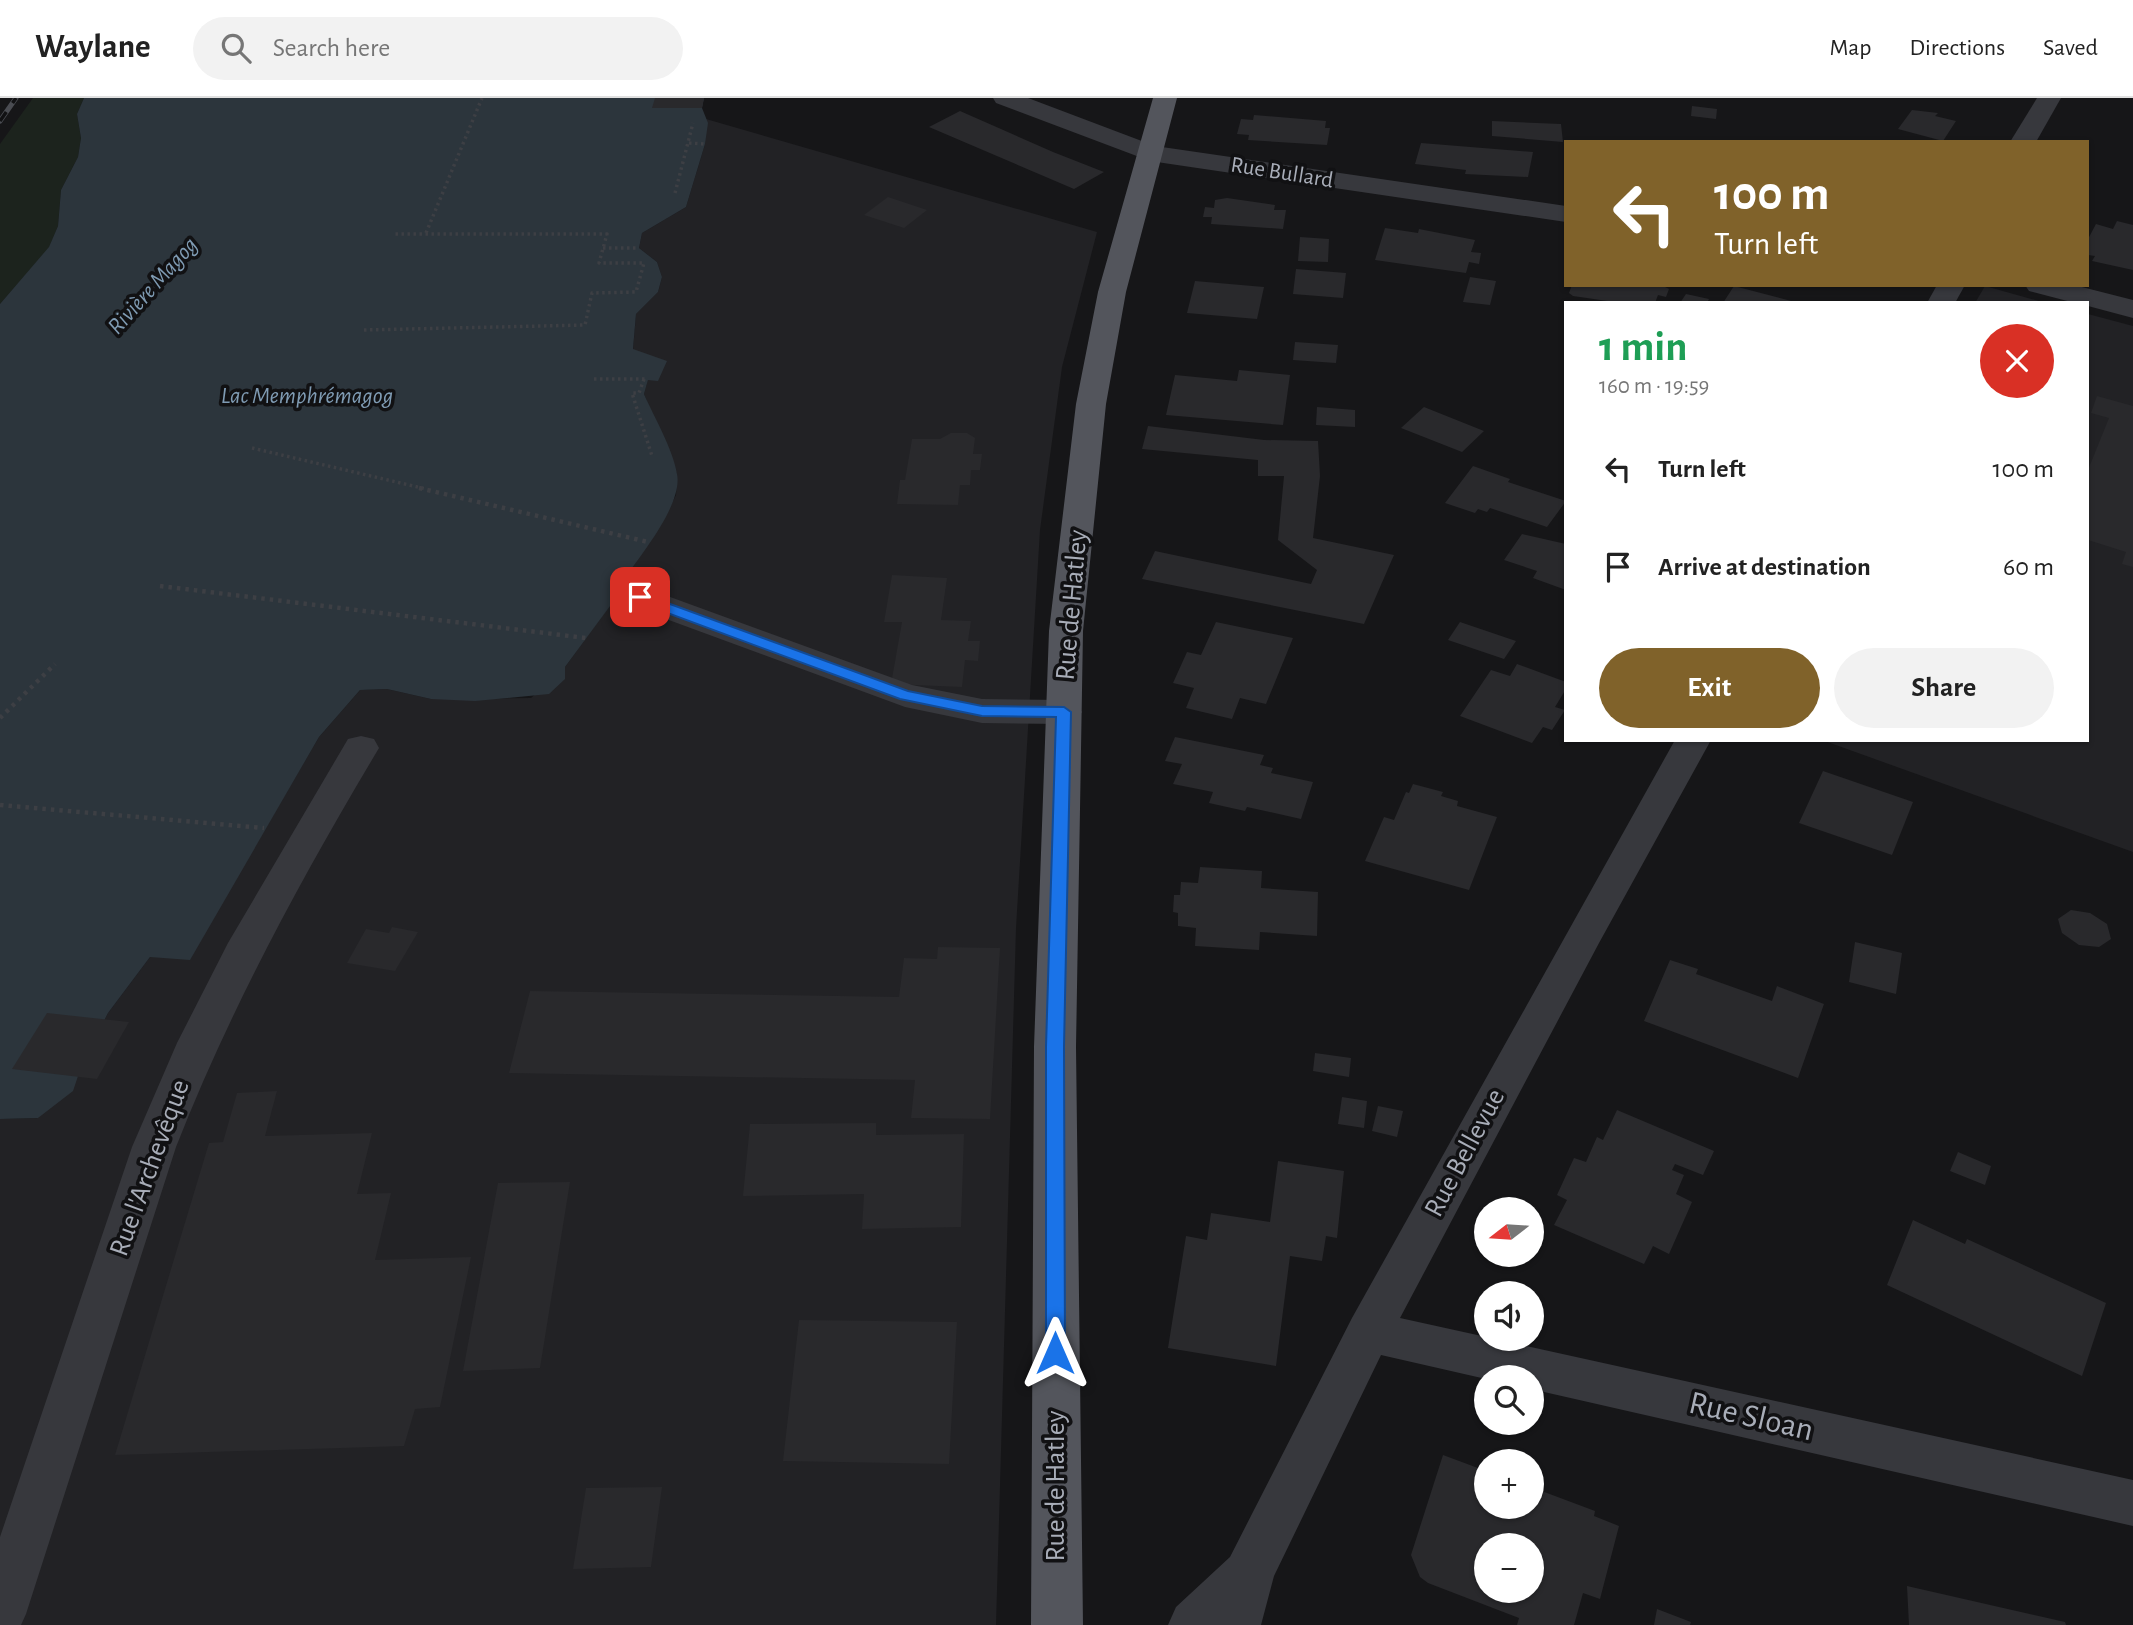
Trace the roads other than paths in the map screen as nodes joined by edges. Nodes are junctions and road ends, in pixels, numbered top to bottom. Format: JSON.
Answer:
{"nodes":[{"id":1,"x":1005,"y":98,"type":"edge"},
{"id":2,"x":1165,"y":98,"type":"edge"},
{"id":3,"x":2049,"y":98,"type":"edge"},
{"id":4,"x":2024,"y":140,"type":"edge"},
{"id":5,"x":1150,"y":153,"type":"junction"},
{"id":6,"x":1564,"y":214,"type":"edge"},
{"id":7,"x":2047,"y":287,"type":"edge"},
{"id":8,"x":2133,"y":309,"type":"edge"},
{"id":9,"x":640,"y":597,"type":"dead end"},
{"id":10,"x":1064,"y":712,"type":"junction"},
{"id":11,"x":1692,"y":742,"type":"edge"},
{"id":12,"x":361,"y":748,"type":"dead end"},
{"id":13,"x":1369,"y":1332,"type":"junction"},
{"id":14,"x":2133,"y":1503,"type":"edge"},
{"id":15,"x":1249,"y":1572,"type":"junction"},
{"id":16,"x":0,"y":1614,"type":"edge"},
{"id":17,"x":1057,"y":1625,"type":"edge"},
{"id":18,"x":1194,"y":1625,"type":"edge"},
{"id":19,"x":1235,"y":1625,"type":"edge"}],
"edges":[{"from":1,"to":5,"type":"street","name":"Rue Bullard"},
{"from":2,"to":5,"type":"main road","name":"Rue de Hatley"},
{"from":3,"to":4,"type":"street"},
{"from":5,"to":6,"type":"street","name":"Rue Bullard"},
{"from":5,"to":10,"type":"main road","name":"Rue de Hatley"},
{"from":7,"to":8,"type":"street"},
{"from":9,"to":10,"type":"street"},
{"from":10,"to":17,"type":"main road","name":"Rue de Hatley"},
{"from":11,"to":13,"type":"street","name":"Rue Bellevue"},
{"from":12,"to":16,"type":"street","name":"Rue l'Archevêque"},
{"from":13,"to":14,"type":"street","name":"Rue Sloan"},
{"from":13,"to":15,"type":"street","name":"Rue Bellevue"},
{"from":15,"to":18,"type":"street","name":"Rue Bellevue"},
{"from":15,"to":19,"type":"street","name":"Rue Bellevue"}]}
